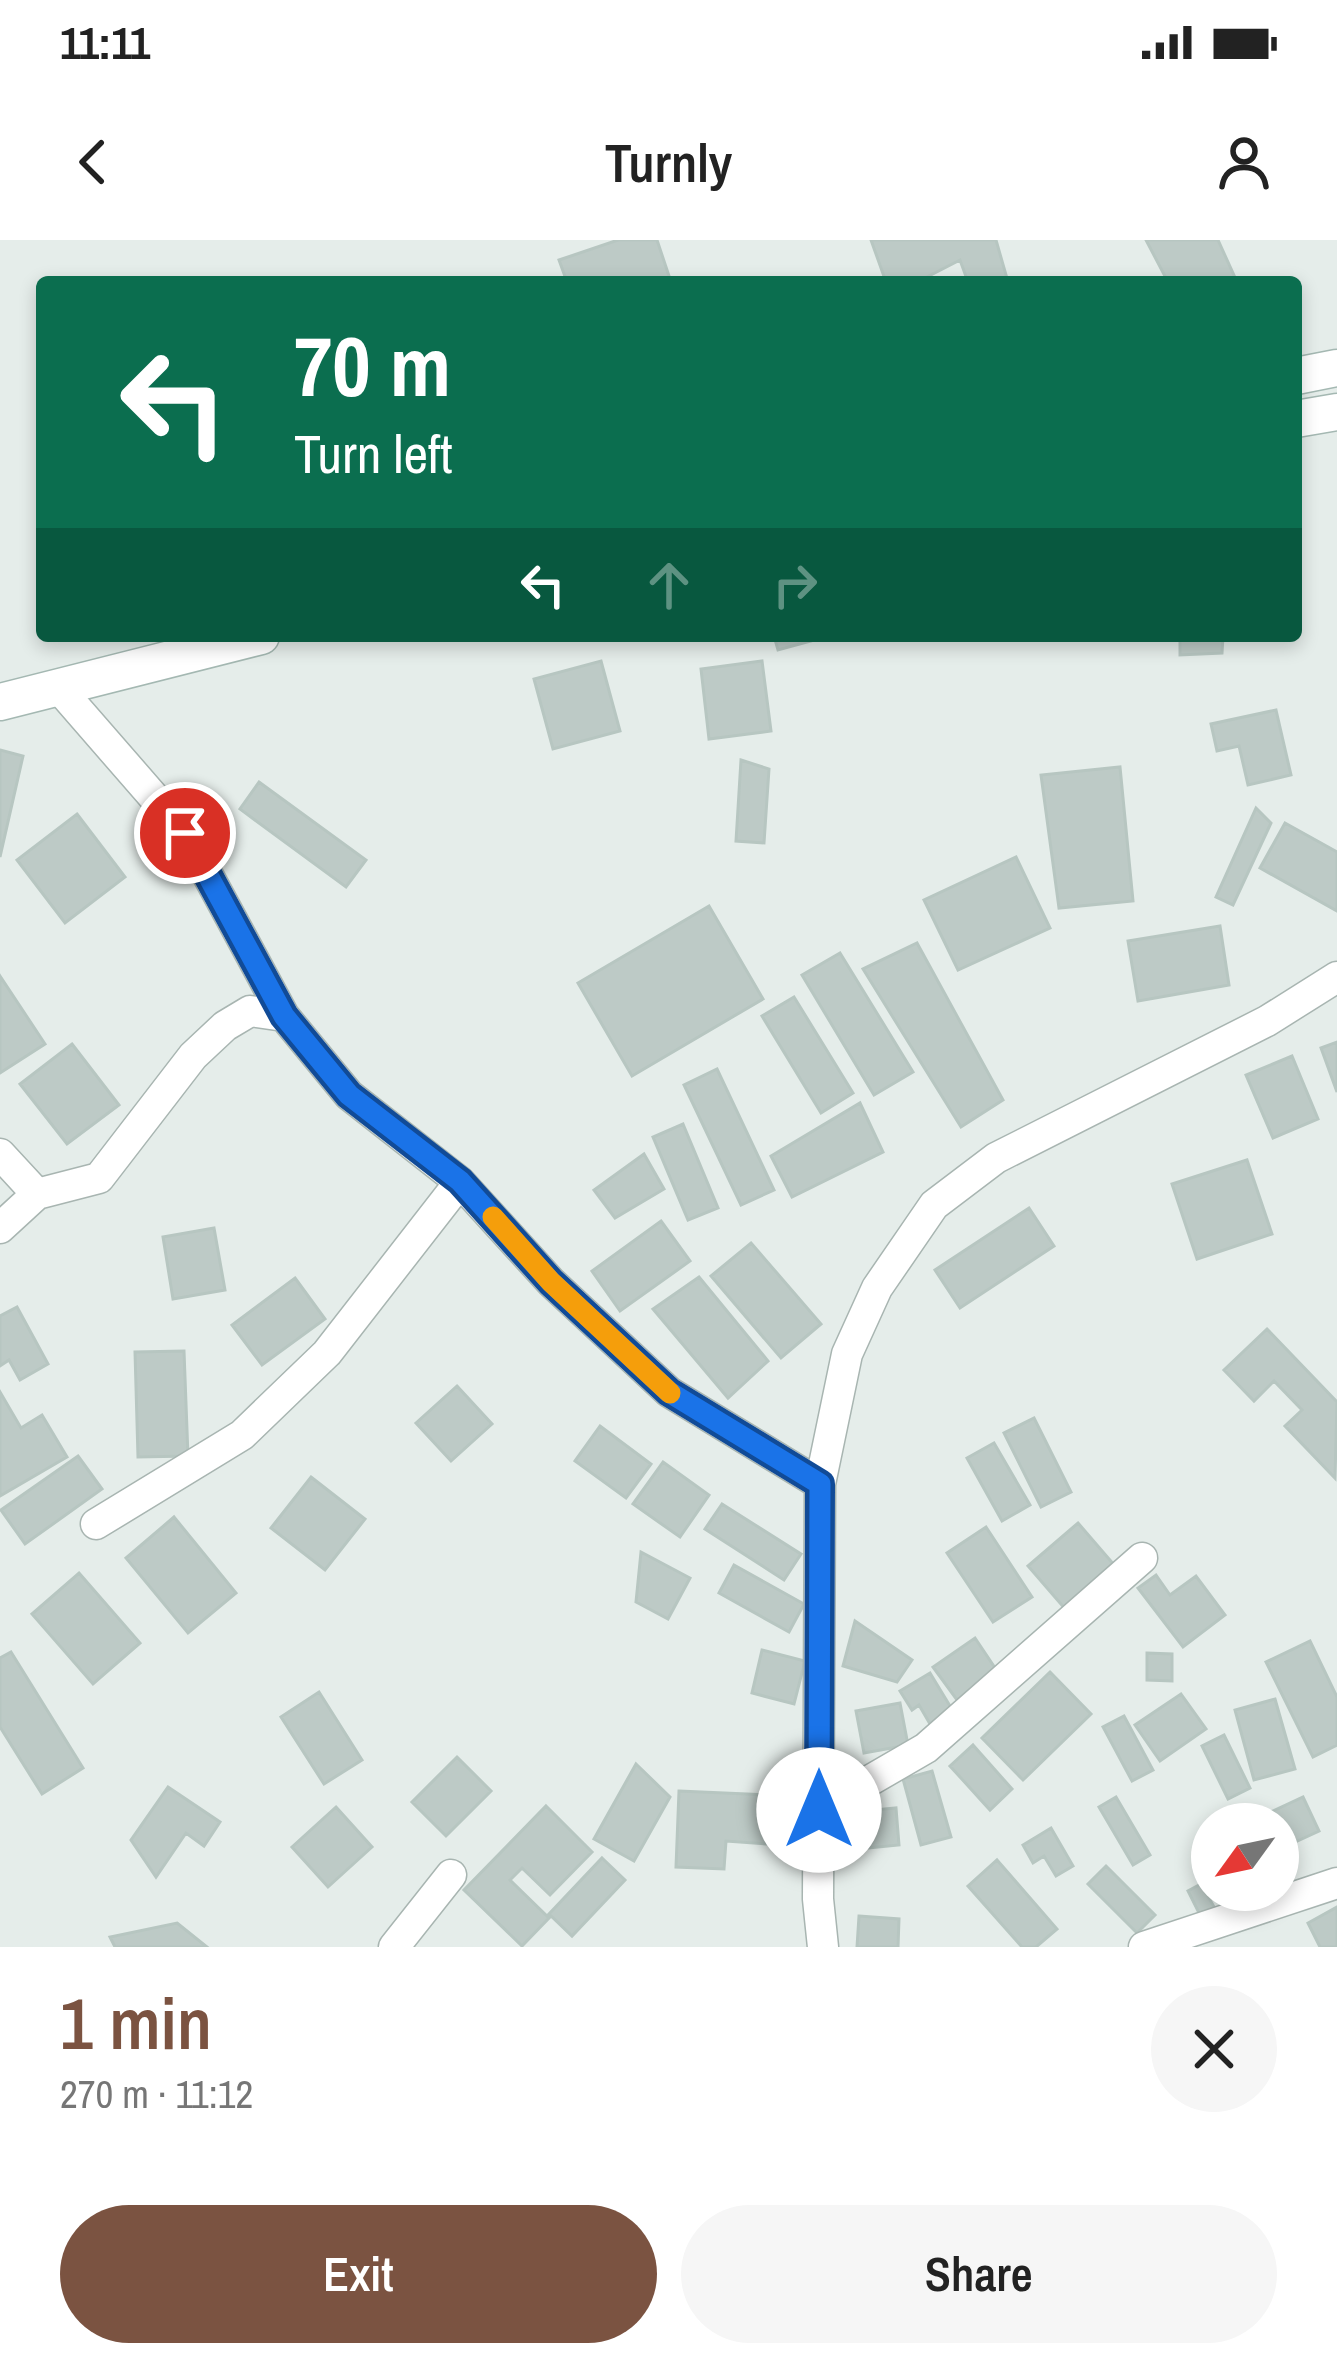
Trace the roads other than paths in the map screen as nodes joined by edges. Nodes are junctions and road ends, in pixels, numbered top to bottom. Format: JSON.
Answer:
{"nodes":[{"id":1,"x":1337,"y":368,"type":"edge"},
{"id":2,"x":1302,"y":375,"type":"edge"},
{"id":3,"x":1337,"y":412,"type":"edge"},
{"id":4,"x":1302,"y":418,"type":"edge"},
{"id":5,"x":237,"y":642,"type":"edge"},
{"id":6,"x":58,"y":687,"type":"junction"},
{"id":7,"x":0,"y":702,"type":"edge"},
{"id":8,"x":1337,"y":977,"type":"edge"},
{"id":9,"x":284,"y":1016,"type":"junction"},
{"id":10,"x":0,"y":1154,"type":"edge"},
{"id":11,"x":460,"y":1181,"type":"junction"},
{"id":12,"x":37,"y":1195,"type":"junction"},
{"id":13,"x":0,"y":1228,"type":"edge"},
{"id":14,"x":820,"y":1484,"type":"junction"},
{"id":15,"x":96,"y":1524,"type":"dead end"},
{"id":16,"x":1142,"y":1558,"type":"dead end"},
{"id":17,"x":819,"y":1810,"type":"junction"},
{"id":18,"x":452,"y":1874,"type":"dead end"},
{"id":19,"x":1337,"y":1883,"type":"edge"},
{"id":20,"x":394,"y":1947,"type":"edge"},
{"id":21,"x":824,"y":1947,"type":"edge"},
{"id":22,"x":1144,"y":1947,"type":"edge"}],
"edges":[{"from":1,"to":2,"type":"street"},
{"from":3,"to":4,"type":"street"},
{"from":5,"to":6,"type":"street"},
{"from":6,"to":7,"type":"street"},
{"from":6,"to":9,"type":"street"},
{"from":8,"to":14,"type":"street"},
{"from":9,"to":11,"type":"street"},
{"from":9,"to":12,"type":"street"},
{"from":10,"to":12,"type":"street"},
{"from":11,"to":14,"type":"street"},
{"from":11,"to":15,"type":"street"},
{"from":12,"to":13,"type":"street"},
{"from":14,"to":17,"type":"street"},
{"from":16,"to":17,"type":"street"},
{"from":17,"to":21,"type":"street"},
{"from":18,"to":20,"type":"street"},
{"from":19,"to":22,"type":"street"}]}
